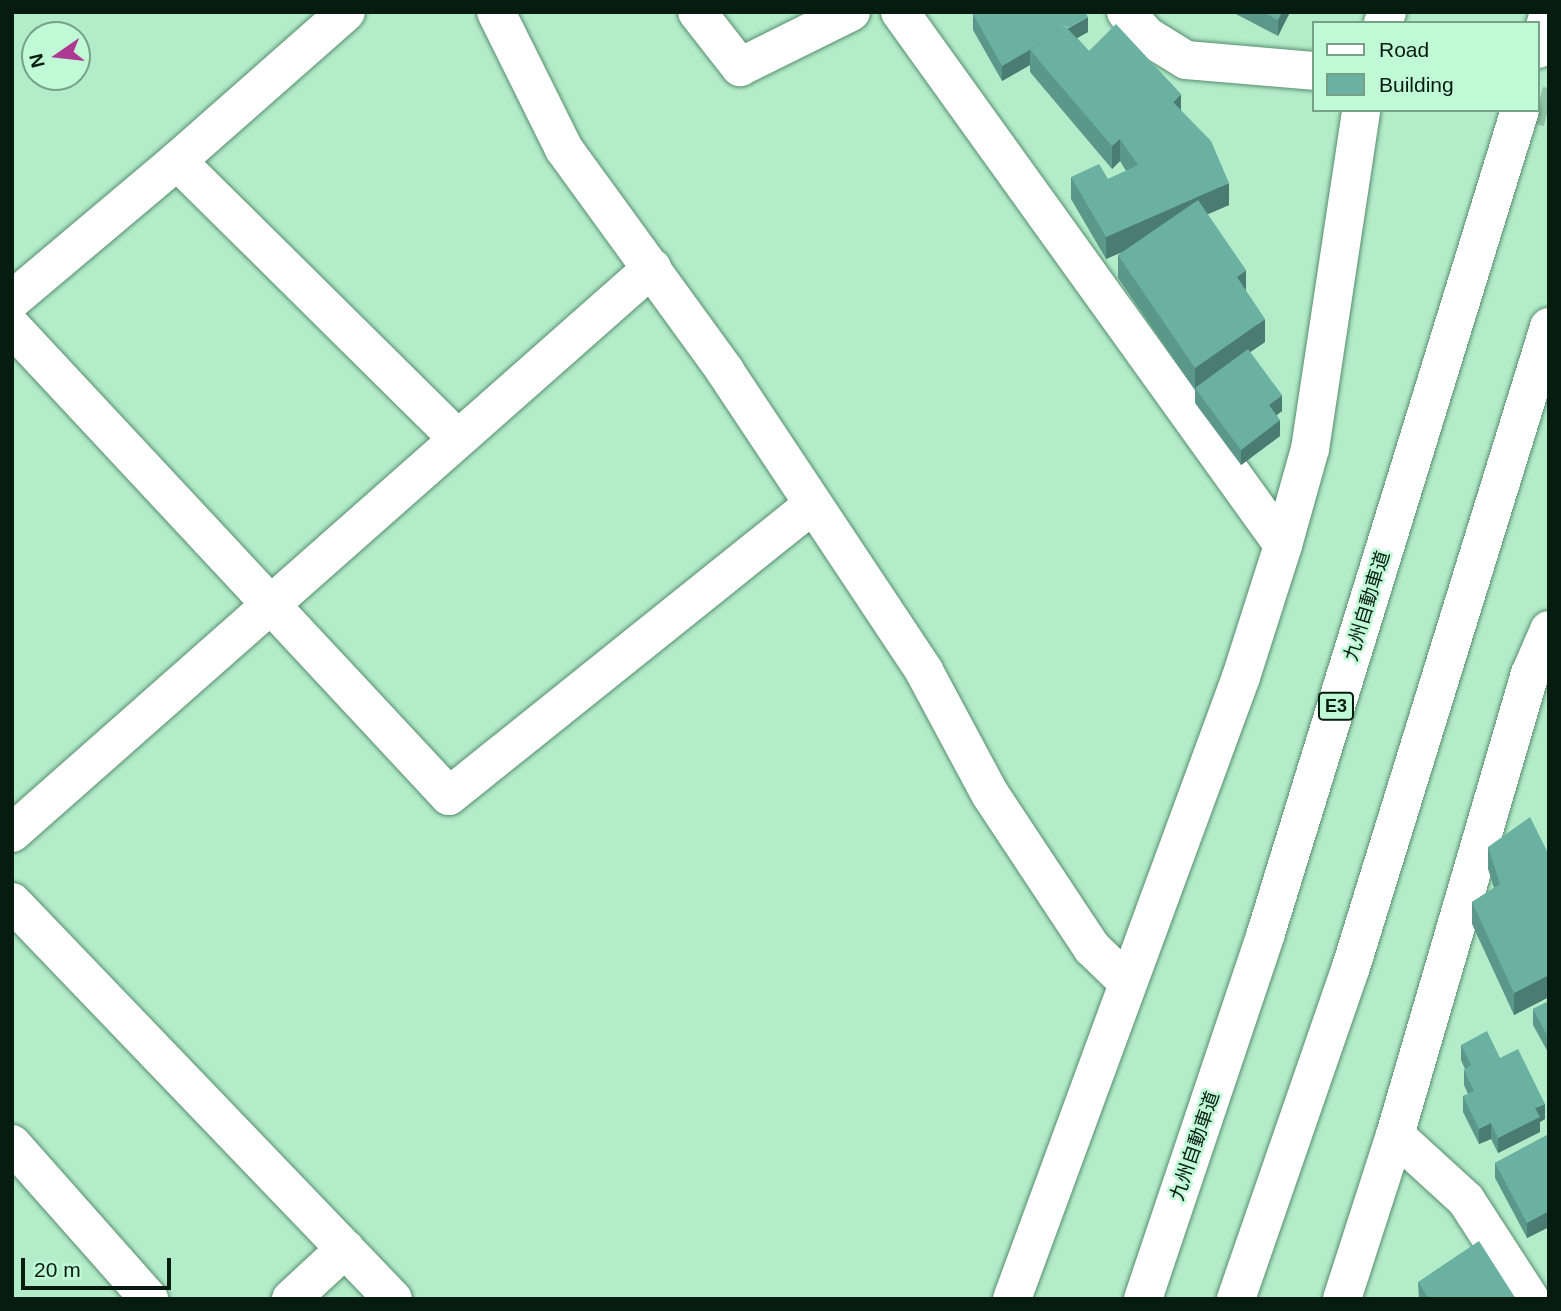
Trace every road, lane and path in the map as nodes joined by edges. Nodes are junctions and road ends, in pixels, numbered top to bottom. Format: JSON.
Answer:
{"nodes":[{"id":1,"x":346,"y":12,"type":"edge"},
{"id":2,"x":496,"y":12,"type":"edge"},
{"id":3,"x":697,"y":12,"type":"edge"},
{"id":4,"x":851,"y":12,"type":"edge"},
{"id":5,"x":900,"y":12,"type":"edge"},
{"id":6,"x":1126,"y":12,"type":"edge"},
{"id":7,"x":1549,"y":12,"type":"edge"},
{"id":8,"x":1540,"y":41,"type":"edge"},
{"id":9,"x":1312,"y":71,"type":"edge"},
{"id":10,"x":1361,"y":112,"type":"edge"},
{"id":11,"x":1519,"y":112,"type":"edge"},
{"id":12,"x":177,"y":161,"type":"junction"},
{"id":13,"x":652,"y":268,"type":"junction"},
{"id":14,"x":12,"y":300,"type":"edge"},
{"id":15,"x":12,"y":327,"type":"edge"},
{"id":16,"x":1549,"y":327,"type":"edge"},
{"id":17,"x":458,"y":439,"type":"junction"},
{"id":18,"x":811,"y":506,"type":"junction"},
{"id":19,"x":1283,"y":545,"type":"junction"},
{"id":20,"x":272,"y":603,"type":"junction"},
{"id":21,"x":1549,"y":630,"type":"edge"},
{"id":22,"x":12,"y":833,"type":"edge"},
{"id":23,"x":12,"y":902,"type":"edge"},
{"id":24,"x":1126,"y":981,"type":"junction"},
{"id":25,"x":1395,"y":1135,"type":"junction"},
{"id":26,"x":12,"y":1144,"type":"edge"},
{"id":27,"x":345,"y":1249,"type":"junction"},
{"id":28,"x":149,"y":1299,"type":"edge"},
{"id":29,"x":291,"y":1299,"type":"edge"},
{"id":30,"x":393,"y":1299,"type":"edge"},
{"id":31,"x":1012,"y":1299,"type":"edge"},
{"id":32,"x":1143,"y":1299,"type":"edge"},
{"id":33,"x":1236,"y":1299,"type":"edge"},
{"id":34,"x":1342,"y":1299,"type":"edge"},
{"id":35,"x":1530,"y":1299,"type":"edge"}],
"edges":[{"from":1,"to":12,"type":"main road"},
{"from":2,"to":13,"type":"main road"},
{"from":3,"to":4,"type":"main road"},
{"from":5,"to":19,"type":"main road"},
{"from":6,"to":9,"type":"main road"},
{"from":7,"to":8,"type":"main road"},
{"from":10,"to":19,"type":"main road"},
{"from":11,"to":32,"type":"main road","name":"九州自動車道","number":"E3"},
{"from":12,"to":14,"type":"main road"},
{"from":12,"to":17,"type":"main road"},
{"from":13,"to":17,"type":"main road"},
{"from":13,"to":18,"type":"main road"},
{"from":15,"to":20,"type":"main road"},
{"from":16,"to":33,"type":"main road"},
{"from":17,"to":20,"type":"main road"},
{"from":18,"to":20,"type":"main road"},
{"from":18,"to":24,"type":"main road"},
{"from":19,"to":24,"type":"main road"},
{"from":20,"to":22,"type":"main road"},
{"from":21,"to":25,"type":"main road"},
{"from":23,"to":27,"type":"main road"},
{"from":24,"to":31,"type":"main road"},
{"from":25,"to":34,"type":"main road"},
{"from":25,"to":35,"type":"main road"},
{"from":26,"to":28,"type":"main road"},
{"from":27,"to":29,"type":"main road"},
{"from":27,"to":30,"type":"main road"}]}
